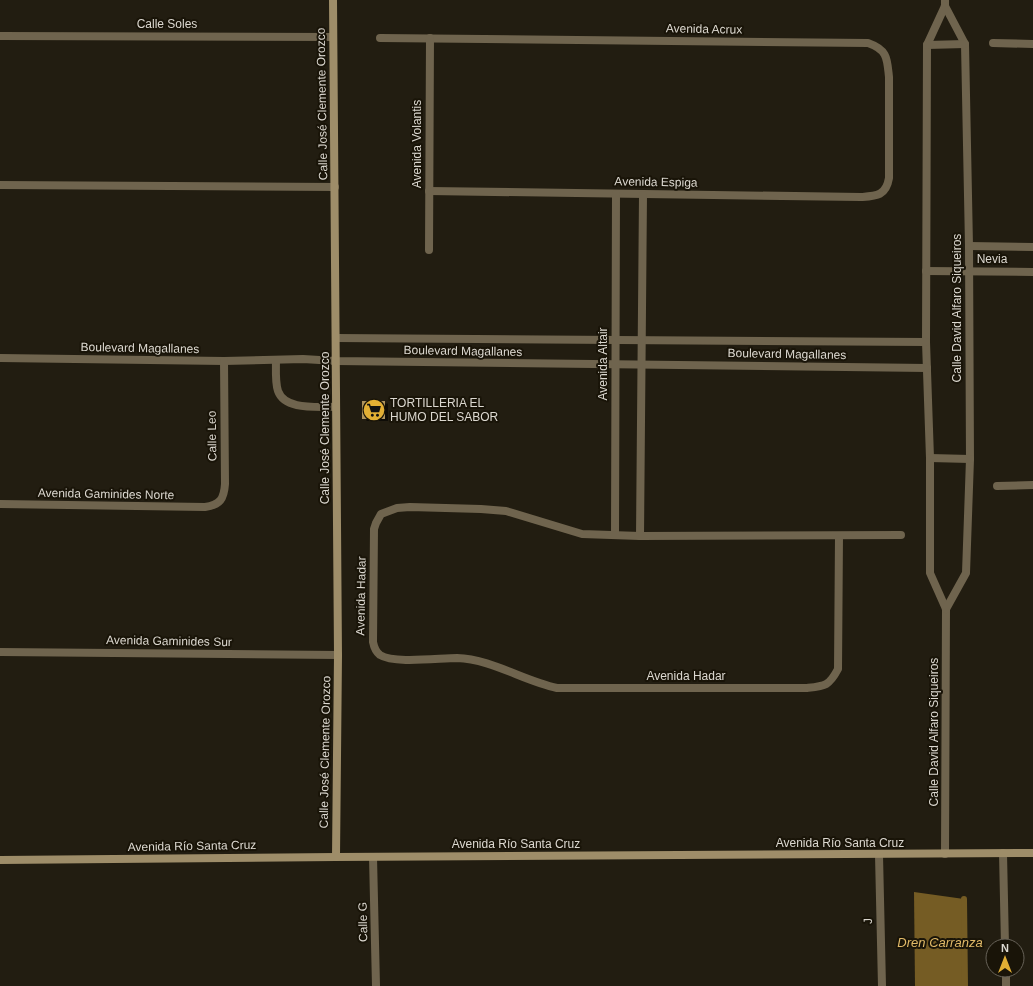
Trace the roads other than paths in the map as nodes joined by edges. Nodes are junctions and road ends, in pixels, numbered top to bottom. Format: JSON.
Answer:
{"nodes":[{"id":1,"x":332,"y":0,"type":"edge"},
{"id":2,"x":944,"y":3,"type":"edge"},
{"id":3,"x":0,"y":36,"type":"edge"},
{"id":4,"x":334,"y":37,"type":"junction"},
{"id":5,"x":380,"y":38,"type":"dead end"},
{"id":6,"x":430,"y":38,"type":"junction"},
{"id":7,"x":993,"y":43,"type":"dead end"},
{"id":8,"x":965,"y":44,"type":"junction"},
{"id":9,"x":1033,"y":44,"type":"edge"},
{"id":10,"x":927,"y":45,"type":"junction"},
{"id":11,"x":0,"y":185,"type":"edge"},
{"id":12,"x":335,"y":187,"type":"junction"},
{"id":13,"x":429,"y":191,"type":"junction"},
{"id":14,"x":883,"y":192,"type":"joint"},
{"id":15,"x":616,"y":194,"type":"junction"},
{"id":16,"x":643,"y":195,"type":"junction"},
{"id":17,"x":969,"y":246,"type":"junction"},
{"id":18,"x":1033,"y":247,"type":"edge"},
{"id":19,"x":429,"y":250,"type":"dead end"},
{"id":20,"x":926,"y":271,"type":"junction"},
{"id":21,"x":969,"y":271,"type":"junction"},
{"id":22,"x":1033,"y":272,"type":"edge"},
{"id":23,"x":336,"y":338,"type":"junction"},
{"id":24,"x":616,"y":340,"type":"junction"},
{"id":25,"x":642,"y":340,"type":"junction"},
{"id":26,"x":926,"y":342,"type":"junction"},
{"id":27,"x":0,"y":358,"type":"edge"},
{"id":28,"x":276,"y":360,"type":"junction"},
{"id":29,"x":224,"y":361,"type":"junction"},
{"id":30,"x":336,"y":362,"type":"junction"},
{"id":31,"x":616,"y":364,"type":"junction"},
{"id":32,"x":642,"y":364,"type":"junction"},
{"id":33,"x":927,"y":368,"type":"junction"},
{"id":34,"x":336,"y":407,"type":"junction"},
{"id":35,"x":930,"y":458,"type":"junction"},
{"id":36,"x":970,"y":459,"type":"junction"},
{"id":37,"x":1033,"y":485,"type":"edge"},
{"id":38,"x":997,"y":486,"type":"dead end"},
{"id":39,"x":0,"y":504,"type":"edge"},
{"id":40,"x":212,"y":506,"type":"joint"},
{"id":41,"x":615,"y":535,"type":"junction"},
{"id":42,"x":901,"y":535,"type":"dead end"},
{"id":43,"x":640,"y":536,"type":"junction"},
{"id":44,"x":839,"y":536,"type":"junction"},
{"id":45,"x":946,"y":609,"type":"junction"},
{"id":46,"x":0,"y":652,"type":"edge"},
{"id":47,"x":338,"y":655,"type":"junction"},
{"id":48,"x":1003,"y":853,"type":"junction"},
{"id":49,"x":1033,"y":853,"type":"edge"},
{"id":50,"x":945,"y":854,"type":"junction"},
{"id":51,"x":879,"y":855,"type":"junction"},
{"id":52,"x":336,"y":857,"type":"junction"},
{"id":53,"x":373,"y":857,"type":"junction"},
{"id":54,"x":0,"y":860,"type":"edge"},
{"id":55,"x":1005,"y":938,"type":"edge"},
{"id":56,"x":376,"y":986,"type":"edge"},
{"id":57,"x":882,"y":986,"type":"edge"}],
"edges":[{"from":1,"to":4,"type":"main road","name":"Calle José Clemente Orozco"},
{"from":2,"to":8,"type":"street","name":"Calle David Alfaro Siqueiros"},
{"from":2,"to":10,"type":"street","name":"Calle David Alfaro Siqueiros"},
{"from":3,"to":4,"type":"street","name":"Calle Soles"},
{"from":4,"to":12,"type":"main road","name":"Calle José Clemente Orozco"},
{"from":5,"to":6,"type":"street","name":"Avenida Acrux"},
{"from":6,"to":13,"type":"street","name":"Avenida Volantis"},
{"from":6,"to":14,"type":"street","name":"Avenida Acrux"},
{"from":7,"to":9,"type":"street"},
{"from":8,"to":10,"type":"street"},
{"from":8,"to":17,"type":"street","name":"Calle David Alfaro Siqueiros"},
{"from":10,"to":20,"type":"street","name":"Calle David Alfaro Siqueiros"},
{"from":11,"to":12,"type":"street"},
{"from":12,"to":23,"type":"main road","name":"Calle José Clemente Orozco"},
{"from":13,"to":15,"type":"street","name":"Avenida Espiga"},
{"from":13,"to":19,"type":"street","name":"Avenida Volantis"},
{"from":14,"to":16,"type":"street","name":"Avenida Espiga"},
{"from":15,"to":16,"type":"street","name":"Avenida Espiga"},
{"from":15,"to":24,"type":"street","name":"Avenida Altair"},
{"from":16,"to":25,"type":"street"},
{"from":17,"to":18,"type":"street","name":"Nevia"},
{"from":17,"to":21,"type":"street","name":"Calle David Alfaro Siqueiros"},
{"from":20,"to":21,"type":"street","name":"Nevia"},
{"from":20,"to":26,"type":"street","name":"Calle David Alfaro Siqueiros"},
{"from":21,"to":22,"type":"street","name":"Nevia"},
{"from":21,"to":36,"type":"street","name":"Calle David Alfaro Siqueiros"},
{"from":23,"to":24,"type":"street","name":"Boulevard Magallanes"},
{"from":23,"to":30,"type":"main road","name":"Calle José Clemente Orozco"},
{"from":24,"to":25,"type":"street","name":"Boulevard Magallanes"},
{"from":24,"to":31,"type":"street","name":"Avenida Altair"},
{"from":25,"to":26,"type":"street","name":"Boulevard Magallanes"},
{"from":25,"to":32,"type":"street"},
{"from":26,"to":33,"type":"street","name":"Calle David Alfaro Siqueiros"},
{"from":27,"to":29,"type":"street","name":"Boulevard Magallanes"},
{"from":28,"to":29,"type":"street","name":"Boulevard Magallanes"},
{"from":28,"to":30,"type":"street","name":"Boulevard Magallanes"},
{"from":28,"to":34,"type":"street"},
{"from":29,"to":40,"type":"street","name":"Calle Leo"},
{"from":30,"to":31,"type":"street","name":"Boulevard Magallanes"},
{"from":30,"to":34,"type":"main road","name":"Calle José Clemente Orozco"},
{"from":31,"to":32,"type":"street","name":"Boulevard Magallanes"},
{"from":31,"to":41,"type":"street","name":"Avenida Altair"},
{"from":32,"to":33,"type":"street","name":"Boulevard Magallanes"},
{"from":32,"to":43,"type":"street"},
{"from":33,"to":35,"type":"street","name":"Calle David Alfaro Siqueiros"},
{"from":34,"to":47,"type":"main road","name":"Calle José Clemente Orozco"},
{"from":35,"to":36,"type":"street"},
{"from":35,"to":45,"type":"street","name":"Calle David Alfaro Siqueiros"},
{"from":36,"to":45,"type":"street","name":"Calle David Alfaro Siqueiros"},
{"from":37,"to":38,"type":"street"},
{"from":39,"to":40,"type":"street","name":"Avenida Gaminides Norte"},
{"from":41,"to":43,"type":"street","name":"Avenida Hadar"},
{"from":41,"to":44,"type":"street","name":"Avenida Hadar"},
{"from":42,"to":44,"type":"street","name":"Avenida Hadar"},
{"from":43,"to":44,"type":"street","name":"Avenida Hadar"},
{"from":45,"to":50,"type":"street","name":"Calle David Alfaro Siqueiros"},
{"from":46,"to":47,"type":"street","name":"Avenida Gaminides Sur"},
{"from":47,"to":52,"type":"main road","name":"Calle José Clemente Orozco"},
{"from":48,"to":49,"type":"main road","name":"Avenida Río Santa Cruz"},
{"from":48,"to":50,"type":"main road","name":"Avenida Río Santa Cruz"},
{"from":48,"to":55,"type":"street"},
{"from":50,"to":51,"type":"main road","name":"Avenida Río Santa Cruz"},
{"from":51,"to":53,"type":"main road","name":"Avenida Río Santa Cruz"},
{"from":51,"to":57,"type":"street","name":"J"},
{"from":52,"to":53,"type":"main road","name":"Avenida Río Santa Cruz"},
{"from":52,"to":54,"type":"main road","name":"Avenida Río Santa Cruz"},
{"from":53,"to":56,"type":"street","name":"Calle G"}]}
